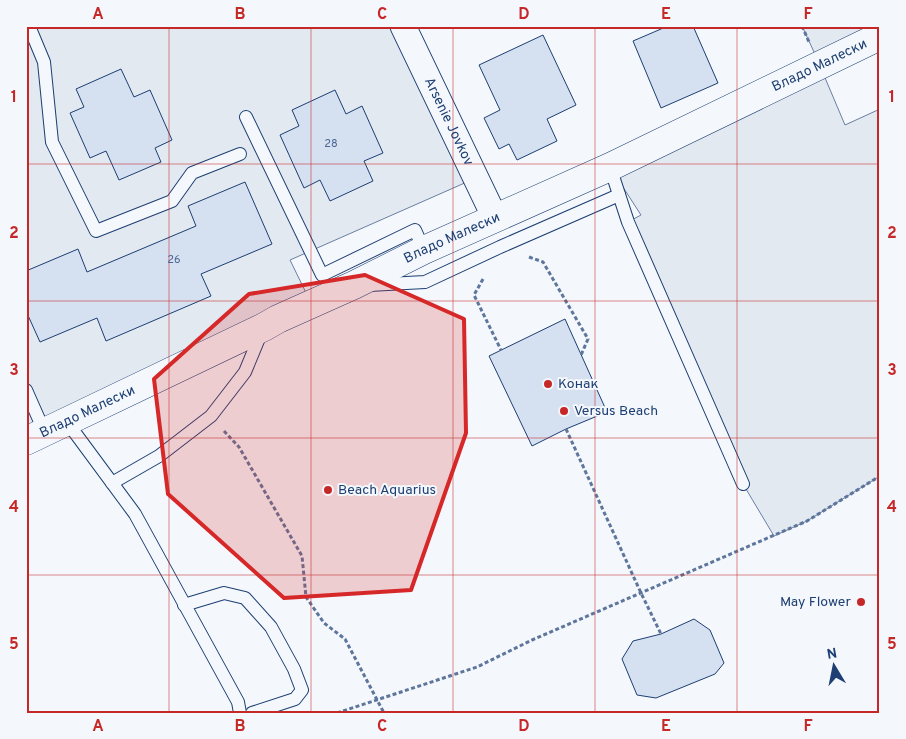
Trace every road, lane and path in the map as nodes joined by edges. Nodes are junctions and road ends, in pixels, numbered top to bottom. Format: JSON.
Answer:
{"nodes":[{"id":1,"x":29,"y":26,"type":"edge"},
{"id":2,"x":403,"y":26,"type":"edge"},
{"id":3,"x":880,"y":36,"type":"edge"},
{"id":4,"x":246,"y":118,"type":"dead end"},
{"id":5,"x":240,"y":154,"type":"dead end"},
{"id":6,"x":610,"y":167,"type":"junction"},
{"id":7,"x":619,"y":195,"type":"junction"},
{"id":8,"x":495,"y":218,"type":"junction"},
{"id":9,"x":500,"y":247,"type":"junction"},
{"id":10,"x":424,"y":250,"type":"junction"},
{"id":11,"x":354,"y":285,"type":"junction"},
{"id":12,"x":264,"y":327,"type":"junction"},
{"id":13,"x":501,"y":350,"type":"dead end"},
{"id":14,"x":581,"y":355,"type":"dead end"},
{"id":15,"x":26,"y":390,"type":"edge"},
{"id":16,"x":211,"y":416,"type":"junction"},
{"id":17,"x":566,"y":429,"type":"dead end"},
{"id":18,"x":46,"y":432,"type":"edge"},
{"id":19,"x":880,"y":476,"type":"edge"},
{"id":20,"x":112,"y":483,"type":"junction"},
{"id":21,"x":743,"y":484,"type":"dead end"},
{"id":22,"x":641,"y":593,"type":"junction"},
{"id":23,"x":184,"y":605,"type":"junction"},
{"id":24,"x":661,"y":634,"type":"dead end"},
{"id":25,"x":377,"y":699,"type":"junction"},
{"id":26,"x":240,"y":713,"type":"edge"},
{"id":27,"x":252,"y":713,"type":"edge"},
{"id":28,"x":337,"y":713,"type":"edge"},
{"id":29,"x":384,"y":713,"type":"edge"}],
"edges":[{"from":1,"to":5,"type":"lane"},
{"from":2,"to":8,"type":"street","name":"Arsenie Jovkov"},
{"from":3,"to":6,"type":"main road","name":"Владо Малески"},
{"from":4,"to":10,"type":"lane"},
{"from":6,"to":7,"type":"lane"},
{"from":6,"to":8,"type":"main road","name":"Владо Малески"},
{"from":7,"to":9,"type":"lane"},
{"from":7,"to":21,"type":"lane"},
{"from":8,"to":10,"type":"main road","name":"Владо Малески"},
{"from":9,"to":11,"type":"lane"},
{"from":9,"to":13,"type":"path"},
{"from":9,"to":14,"type":"path"},
{"from":10,"to":11,"type":"main road","name":"Владо Малески"},
{"from":11,"to":12,"type":"main road","name":"Владо Малески"},
{"from":12,"to":16,"type":"lane"},
{"from":12,"to":18,"type":"main road","name":"Владо Малески"},
{"from":15,"to":18,"type":"lane"},
{"from":16,"to":20,"type":"lane"},
{"from":16,"to":25,"type":"path"},
{"from":17,"to":22,"type":"path"},
{"from":18,"to":20,"type":"lane"},
{"from":19,"to":22,"type":"path"},
{"from":20,"to":23,"type":"lane"},
{"from":22,"to":24,"type":"path"},
{"from":22,"to":25,"type":"path"},
{"from":23,"to":26,"type":"lane"},
{"from":23,"to":27,"type":"lane"},
{"from":25,"to":28,"type":"path"},
{"from":25,"to":29,"type":"path"}]}
